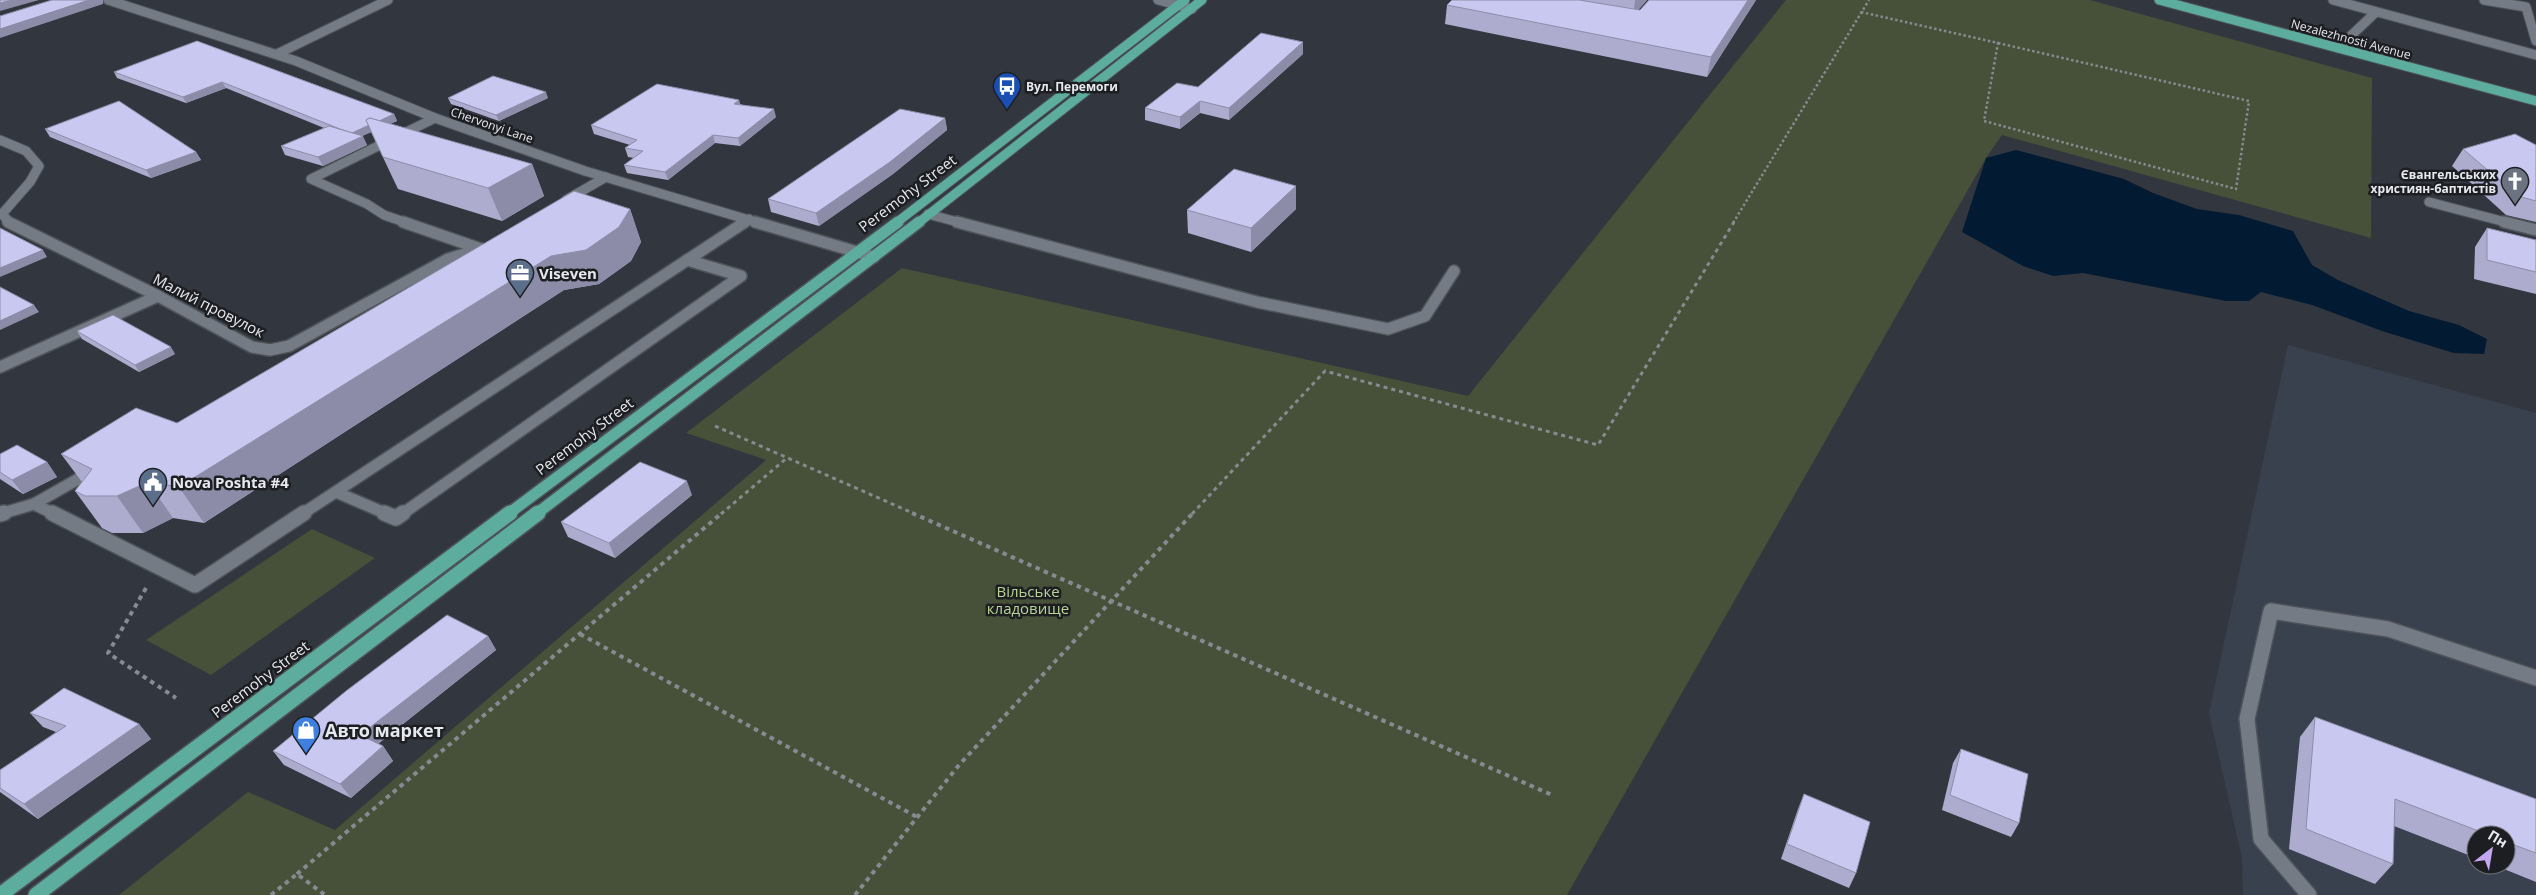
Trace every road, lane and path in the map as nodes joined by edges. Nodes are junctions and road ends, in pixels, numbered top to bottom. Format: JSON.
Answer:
{"nodes":[{"id":1,"x":108,"y":0,"type":"edge"},
{"id":2,"x":388,"y":0,"type":"edge"},
{"id":3,"x":1158,"y":0,"type":"edge"},
{"id":4,"x":1202,"y":0,"type":"edge"},
{"id":5,"x":1869,"y":0,"type":"edge"},
{"id":6,"x":2159,"y":0,"type":"edge"},
{"id":7,"x":2333,"y":0,"type":"edge"},
{"id":8,"x":2484,"y":0,"type":"edge"},
{"id":9,"x":1185,"y":5,"type":"edge"},
{"id":10,"x":1861,"y":12,"type":"junction"},
{"id":11,"x":2376,"y":12,"type":"junction"},
{"id":12,"x":2536,"y":41,"type":"edge"},
{"id":13,"x":1998,"y":43,"type":"junction"},
{"id":14,"x":2338,"y":48,"type":"junction"},
{"id":15,"x":277,"y":54,"type":"junction"},
{"id":16,"x":2536,"y":55,"type":"edge"},
{"id":17,"x":2536,"y":101,"type":"edge"},
{"id":18,"x":435,"y":118,"type":"junction"},
{"id":19,"x":0,"y":140,"type":"edge"},
{"id":20,"x":606,"y":177,"type":"junction"},
{"id":21,"x":2429,"y":202,"type":"dead end"},
{"id":22,"x":556,"y":206,"type":"edge"},
{"id":23,"x":928,"y":214,"type":"junction"},
{"id":24,"x":749,"y":219,"type":"junction"},
{"id":25,"x":2536,"y":230,"type":"edge"},
{"id":26,"x":485,"y":247,"type":"junction"},
{"id":27,"x":857,"y":253,"type":"junction"},
{"id":28,"x":874,"y":257,"type":"junction"},
{"id":29,"x":686,"y":260,"type":"junction"},
{"id":30,"x":1454,"y":271,"type":"dead end"},
{"id":31,"x":468,"y":273,"type":"edge"},
{"id":32,"x":158,"y":296,"type":"junction"},
{"id":33,"x":0,"y":367,"type":"edge"},
{"id":34,"x":716,"y":426,"type":"dead end"},
{"id":35,"x":788,"y":457,"type":"junction"},
{"id":36,"x":109,"y":462,"type":"edge"},
{"id":37,"x":336,"y":492,"type":"junction"},
{"id":38,"x":34,"y":504,"type":"junction"},
{"id":39,"x":0,"y":514,"type":"edge"},
{"id":40,"x":158,"y":566,"type":"junction"},
{"id":41,"x":1112,"y":601,"type":"junction"},
{"id":42,"x":580,"y":634,"type":"junction"},
{"id":43,"x":2536,"y":678,"type":"edge"},
{"id":44,"x":176,"y":698,"type":"dead end"},
{"id":45,"x":1552,"y":795,"type":"dead end"},
{"id":46,"x":918,"y":817,"type":"junction"},
{"id":47,"x":298,"y":874,"type":"junction"},
{"id":48,"x":0,"y":895,"type":"edge"},
{"id":49,"x":36,"y":895,"type":"edge"},
{"id":50,"x":271,"y":895,"type":"edge"},
{"id":51,"x":325,"y":895,"type":"edge"},
{"id":52,"x":855,"y":895,"type":"edge"},
{"id":53,"x":2309,"y":895,"type":"edge"}],
"edges":[{"from":1,"to":15,"type":"street","name":"Chervonyi Lane"},
{"from":2,"to":15,"type":"street"},
{"from":3,"to":9,"type":"street"},
{"from":4,"to":9,"type":"main road","name":"Peremohy Street"},
{"from":5,"to":10,"type":"path"},
{"from":6,"to":14,"type":"main road","name":"Nezalezhnosti Avenue"},
{"from":7,"to":11,"type":"street"},
{"from":8,"to":12,"type":"street"},
{"from":9,"to":23,"type":"main road","name":"Peremohy Street"},
{"from":9,"to":27,"type":"main road","name":"Peremohy Street"},
{"from":10,"to":13,"type":"path"},
{"from":10,"to":41,"type":"path"},
{"from":11,"to":14,"type":"street"},
{"from":11,"to":16,"type":"street"},
{"from":13,"to":13,"type":"path"},
{"from":14,"to":17,"type":"main road","name":"Nezalezhnosti Avenue"},
{"from":15,"to":18,"type":"street","name":"Chervonyi Lane"},
{"from":18,"to":20,"type":"street","name":"Chervonyi Lane"},
{"from":18,"to":26,"type":"street"},
{"from":19,"to":32,"type":"street","name":"Малий провулок"},
{"from":20,"to":22,"type":"street"},
{"from":20,"to":24,"type":"street","name":"Chervonyi Lane"},
{"from":21,"to":25,"type":"street"},
{"from":23,"to":28,"type":"main road","name":"Peremohy Street"},
{"from":23,"to":30,"type":"street"},
{"from":24,"to":27,"type":"street","name":"Chervonyi Lane"},
{"from":24,"to":29,"type":"street"},
{"from":26,"to":31,"type":"street"},
{"from":26,"to":32,"type":"street","name":"Малий провулок"},
{"from":27,"to":28,"type":"street","name":"Chervonyi Lane"},
{"from":27,"to":48,"type":"main road","name":"Peremohy Street"},
{"from":28,"to":49,"type":"main road","name":"Peremohy Street"},
{"from":29,"to":37,"type":"street"},
{"from":29,"to":37,"type":"street"},
{"from":32,"to":33,"type":"street"},
{"from":34,"to":35,"type":"path"},
{"from":35,"to":41,"type":"path"},
{"from":35,"to":42,"type":"path"},
{"from":36,"to":38,"type":"street"},
{"from":37,"to":40,"type":"street"},
{"from":38,"to":39,"type":"street"},
{"from":38,"to":40,"type":"street"},
{"from":40,"to":44,"type":"path"},
{"from":41,"to":45,"type":"path"},
{"from":41,"to":46,"type":"path"},
{"from":42,"to":46,"type":"path"},
{"from":42,"to":47,"type":"path"},
{"from":43,"to":53,"type":"street"},
{"from":46,"to":52,"type":"path"},
{"from":47,"to":50,"type":"path"},
{"from":47,"to":51,"type":"path"}]}
